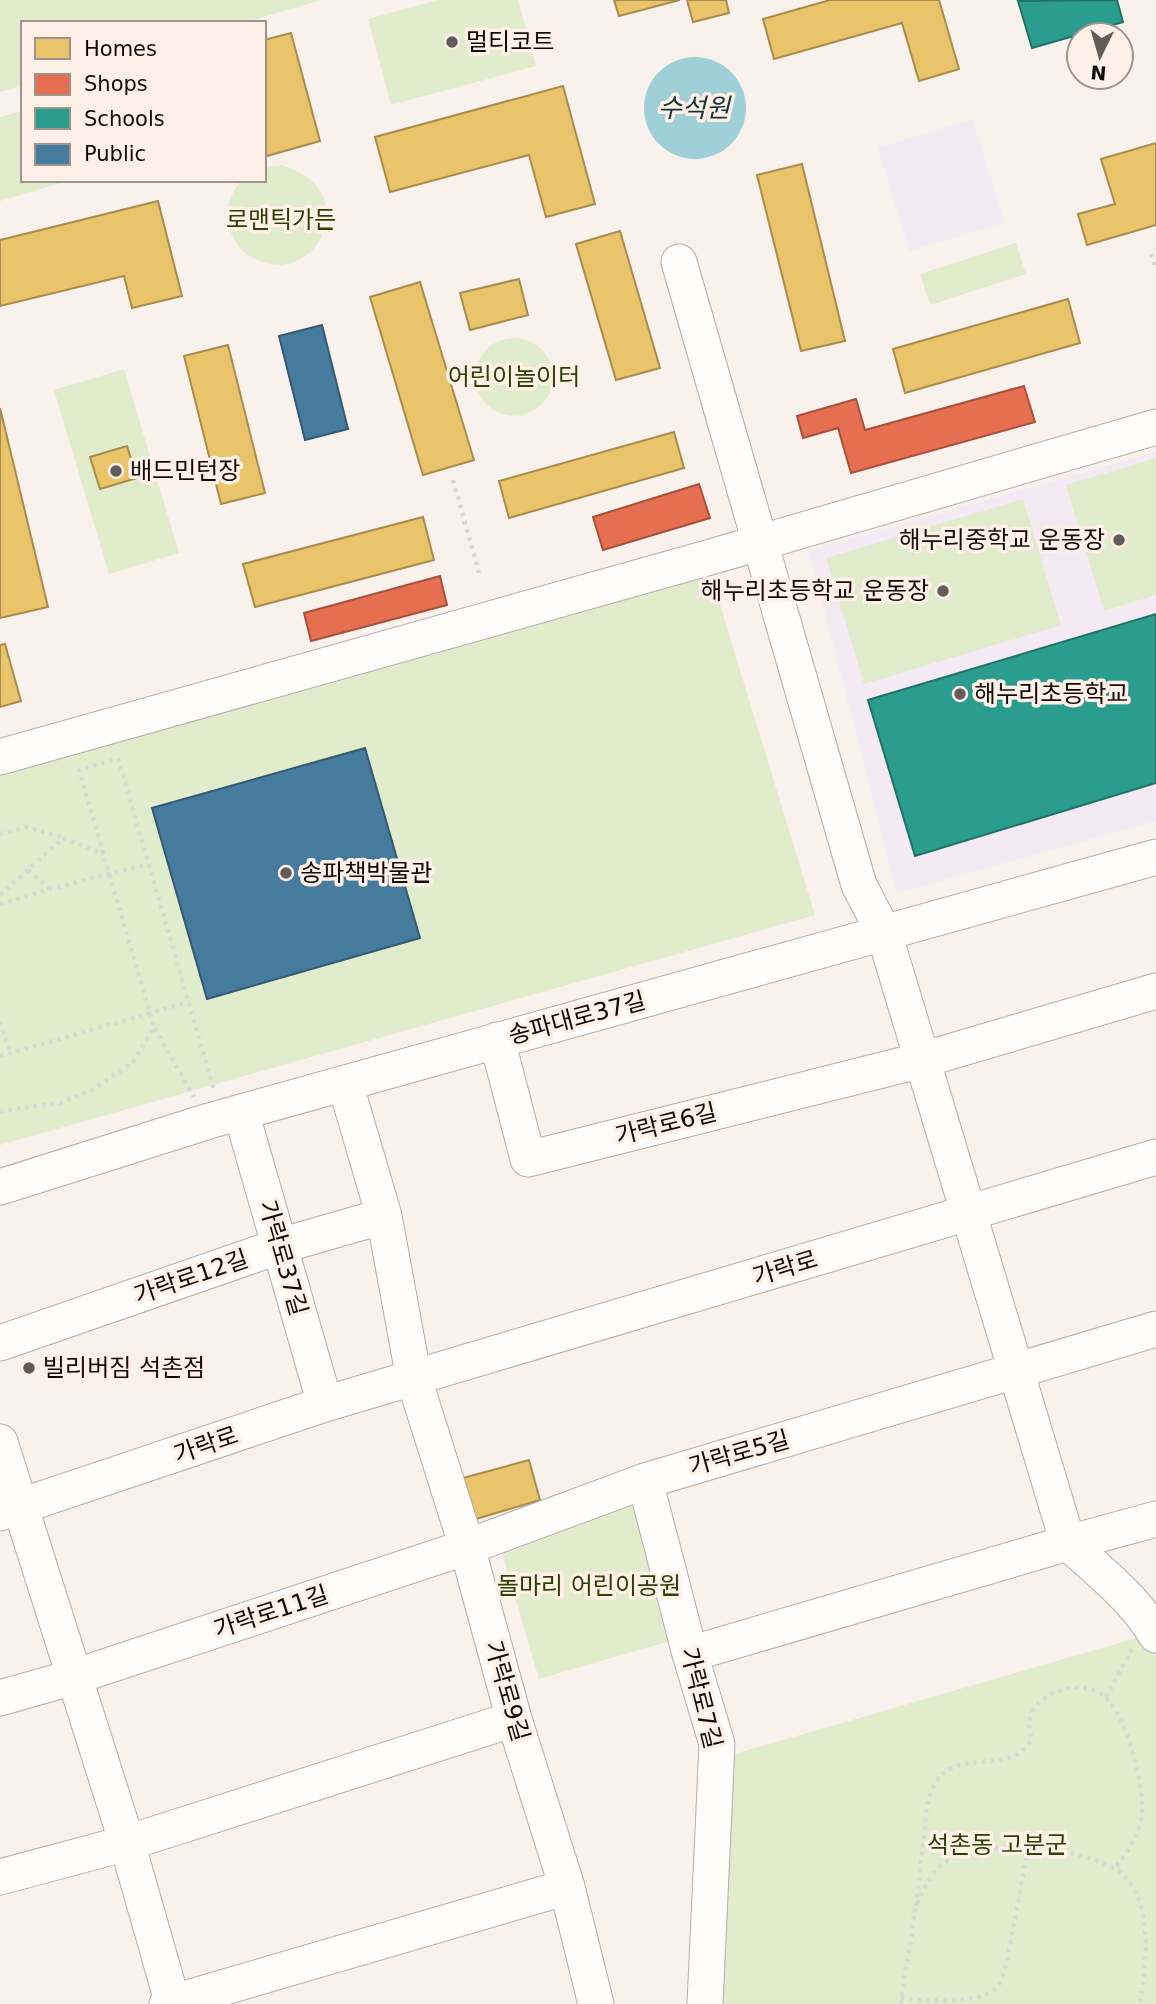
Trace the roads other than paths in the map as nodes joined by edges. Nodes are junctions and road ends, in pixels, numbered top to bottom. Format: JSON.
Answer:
{"nodes":[{"id":1,"x":679,"y":261,"type":"dead end"},
{"id":2,"x":1156,"y":427,"type":"edge"},
{"id":3,"x":760,"y":542,"type":"junction"},
{"id":4,"x":0,"y":757,"type":"edge"},
{"id":5,"x":1156,"y":858,"type":"edge"},
{"id":6,"x":884,"y":933,"type":"junction"},
{"id":7,"x":1156,"y":991,"type":"edge"},
{"id":8,"x":497,"y":1040,"type":"junction"},
{"id":9,"x":922,"y":1059,"type":"junction"},
{"id":10,"x":345,"y":1083,"type":"junction"},
{"id":11,"x":222,"y":1108,"type":"junction"},
{"id":12,"x":1156,"y":1157,"type":"edge"},
{"id":13,"x":0,"y":1187,"type":"edge"},
{"id":14,"x":967,"y":1212,"type":"junction"},
{"id":15,"x":384,"y":1216,"type":"junction"},
{"id":16,"x":280,"y":1246,"type":"junction"},
{"id":17,"x":1156,"y":1329,"type":"edge"},
{"id":18,"x":0,"y":1343,"type":"edge"},
{"id":19,"x":1016,"y":1371,"type":"junction"},
{"id":20,"x":414,"y":1379,"type":"junction"},
{"id":21,"x":325,"y":1404,"type":"junction"},
{"id":22,"x":0,"y":1442,"type":"edge"},
{"id":23,"x":645,"y":1481,"type":"junction"},
{"id":24,"x":10,"y":1511,"type":"edge"},
{"id":25,"x":1156,"y":1519,"type":"edge"},
{"id":26,"x":1068,"y":1543,"type":"junction"},
{"id":27,"x":467,"y":1547,"type":"junction"},
{"id":28,"x":1152,"y":1628,"type":"edge"},
{"id":29,"x":690,"y":1654,"type":"junction"},
{"id":30,"x":74,"y":1677,"type":"junction"},
{"id":31,"x":0,"y":1698,"type":"edge"},
{"id":32,"x":514,"y":1720,"type":"junction"},
{"id":33,"x":127,"y":1843,"type":"junction"},
{"id":34,"x":0,"y":1877,"type":"edge"},
{"id":35,"x":567,"y":1887,"type":"junction"},
{"id":36,"x":171,"y":2003,"type":"edge"},
{"id":37,"x":596,"y":2004,"type":"edge"},
{"id":38,"x":705,"y":2004,"type":"edge"}],
"edges":[{"from":1,"to":3,"type":"street"},
{"from":2,"to":3,"type":"street"},
{"from":3,"to":4,"type":"street"},
{"from":3,"to":6,"type":"street"},
{"from":5,"to":6,"type":"street","name":"송파대로37길"},
{"from":6,"to":8,"type":"street","name":"송파대로37길"},
{"from":6,"to":9,"type":"street"},
{"from":7,"to":9,"type":"street","name":"가락로6길"},
{"from":8,"to":9,"type":"street","name":"가락로6길"},
{"from":8,"to":10,"type":"street","name":"송파대로37길"},
{"from":9,"to":14,"type":"street"},
{"from":10,"to":11,"type":"street","name":"송파대로37길"},
{"from":10,"to":15,"type":"street"},
{"from":11,"to":13,"type":"street","name":"송파대로37길"},
{"from":11,"to":16,"type":"street","name":"가락로37길"},
{"from":12,"to":14,"type":"street","name":"가락로"},
{"from":14,"to":19,"type":"street"},
{"from":14,"to":20,"type":"street","name":"가락로"},
{"from":15,"to":16,"type":"street","name":"가락로12길"},
{"from":15,"to":20,"type":"street"},
{"from":16,"to":18,"type":"street","name":"가락로12길"},
{"from":16,"to":21,"type":"street","name":"가락로37길"},
{"from":17,"to":19,"type":"street","name":"가락로5길"},
{"from":19,"to":23,"type":"street","name":"가락로5길"},
{"from":19,"to":26,"type":"street"},
{"from":20,"to":21,"type":"street","name":"가락로"},
{"from":20,"to":27,"type":"street","name":"가락로9길"},
{"from":21,"to":24,"type":"street","name":"가락로"},
{"from":22,"to":24,"type":"street"},
{"from":23,"to":27,"type":"street","name":"가락로5길"},
{"from":23,"to":29,"type":"street","name":"가락로7길"},
{"from":24,"to":30,"type":"street"},
{"from":25,"to":26,"type":"street"},
{"from":26,"to":28,"type":"street"},
{"from":26,"to":29,"type":"street"},
{"from":27,"to":30,"type":"street","name":"가락로11길"},
{"from":27,"to":32,"type":"street","name":"가락로9길"},
{"from":29,"to":38,"type":"street","name":"가락로7길"},
{"from":30,"to":31,"type":"street","name":"가락로11길"},
{"from":30,"to":33,"type":"street"},
{"from":32,"to":33,"type":"street"},
{"from":32,"to":35,"type":"street","name":"가락로9길"},
{"from":33,"to":34,"type":"street"},
{"from":33,"to":36,"type":"street"},
{"from":35,"to":36,"type":"street"},
{"from":35,"to":37,"type":"street","name":"가락로9길"}]}
